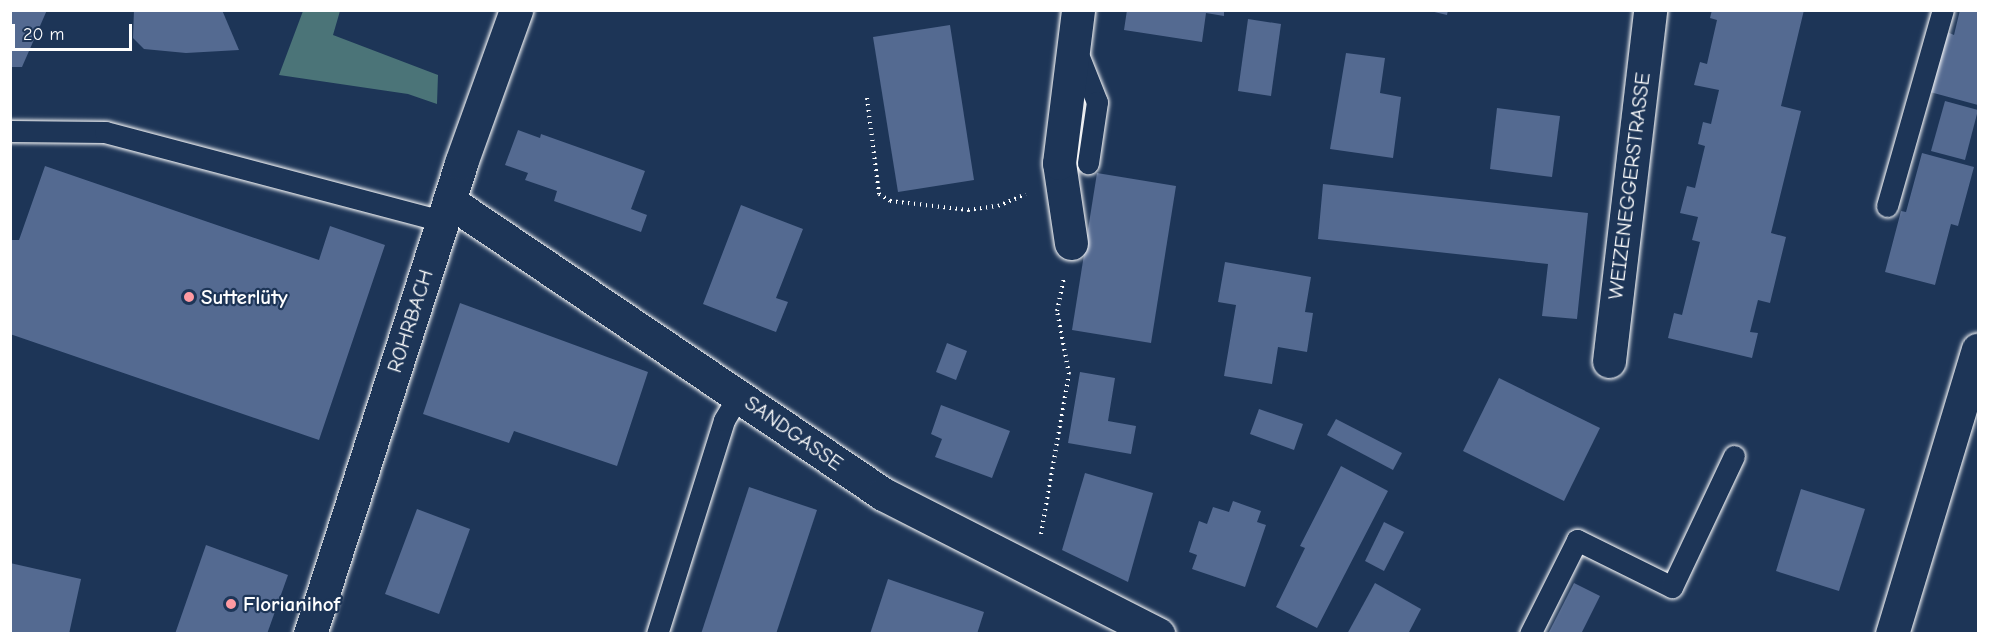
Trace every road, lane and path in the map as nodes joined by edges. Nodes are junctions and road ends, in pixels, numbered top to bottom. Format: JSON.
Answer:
{"nodes":[{"id":1,"x":516,"y":10,"type":"edge"},
{"id":2,"x":1078,"y":10,"type":"edge"},
{"id":3,"x":1650,"y":10,"type":"edge"},
{"id":4,"x":1943,"y":10,"type":"edge"},
{"id":5,"x":867,"y":98,"type":"dead end"},
{"id":6,"x":10,"y":131,"type":"edge"},
{"id":7,"x":1074,"y":163,"type":"junction"},
{"id":8,"x":1887,"y":206,"type":"dead end"},
{"id":9,"x":446,"y":211,"type":"junction"},
{"id":10,"x":1071,"y":243,"type":"joint"},
{"id":11,"x":1978,"y":350,"type":"edge"},
{"id":12,"x":1609,"y":361,"type":"dead end"},
{"id":13,"x":739,"y":395,"type":"junction"},
{"id":14,"x":1734,"y":456,"type":"dead end"},
{"id":15,"x":1040,"y":541,"type":"dead end"},
{"id":16,"x":1139,"y":629,"type":"edge"},
{"id":17,"x":310,"y":633,"type":"edge"},
{"id":18,"x":657,"y":633,"type":"edge"},
{"id":19,"x":1530,"y":633,"type":"edge"},
{"id":20,"x":1892,"y":633,"type":"edge"}],
"edges":[{"from":1,"to":9,"type":"street","name":"ROHRBACH"},
{"from":2,"to":7,"type":"street"},
{"from":3,"to":12,"type":"street","name":"WEIZENEGGERSTRASSE"},
{"from":4,"to":8,"type":"lane"},
{"from":5,"to":7,"type":"path"},
{"from":6,"to":9,"type":"lane"},
{"from":7,"to":10,"type":"street"},
{"from":9,"to":13,"type":"street","name":"SANDGASSE"},
{"from":9,"to":17,"type":"street","name":"ROHRBACH"},
{"from":10,"to":15,"type":"path"},
{"from":11,"to":20,"type":"street"},
{"from":13,"to":16,"type":"street","name":"SANDGASSE"},
{"from":13,"to":18,"type":"lane"},
{"from":14,"to":19,"type":"lane"}]}
